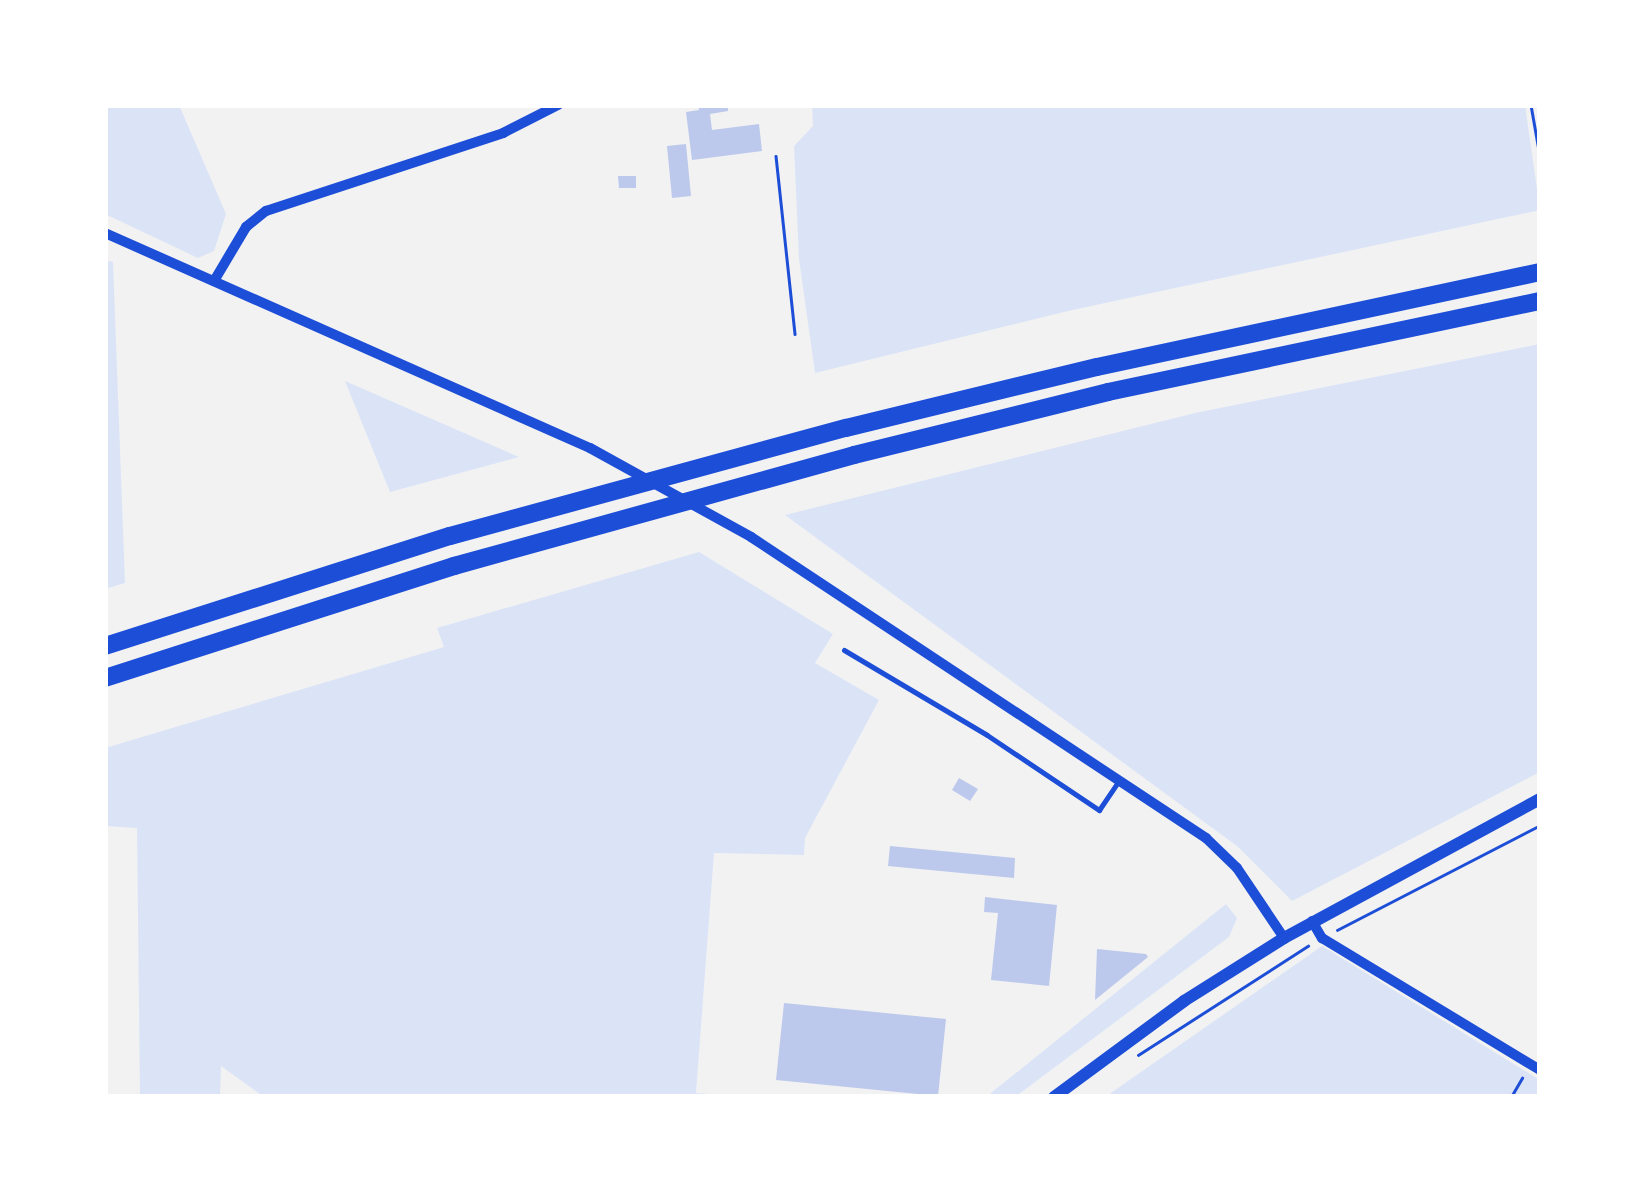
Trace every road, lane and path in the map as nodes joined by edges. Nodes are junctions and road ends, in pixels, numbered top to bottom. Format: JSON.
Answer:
{"nodes":[{"id":1,"x":558,"y":105,"type":"edge"},
{"id":2,"x":1531,"y":105,"type":"edge"},
{"id":3,"x":776,"y":156,"type":"dead end"},
{"id":4,"x":1540,"y":156,"type":"edge"},
{"id":5,"x":105,"y":234,"type":"edge"},
{"id":6,"x":1540,"y":272,"type":"edge"},
{"id":7,"x":214,"y":282,"type":"junction"},
{"id":8,"x":1540,"y":301,"type":"edge"},
{"id":9,"x":796,"y":334,"type":"dead end"},
{"id":10,"x":105,"y":646,"type":"edge"},
{"id":11,"x":844,"y":650,"type":"dead end"},
{"id":12,"x":105,"y":678,"type":"edge"},
{"id":13,"x":1120,"y":780,"type":"junction"},
{"id":14,"x":1540,"y":799,"type":"edge"},
{"id":15,"x":1540,"y":825,"type":"edge"},
{"id":16,"x":1312,"y":921,"type":"junction"},
{"id":17,"x":1284,"y":938,"type":"junction"},
{"id":18,"x":1322,"y":938,"type":"junction"},
{"id":19,"x":1126,"y":1063,"type":"dead end"},
{"id":20,"x":1535,"y":1066,"type":"edge"},
{"id":21,"x":1054,"y":1097,"type":"edge"},
{"id":22,"x":1511,"y":1097,"type":"edge"}],
"edges":[{"from":1,"to":7,"type":"street"},
{"from":2,"to":4,"type":"path"},
{"from":3,"to":9,"type":"path"},
{"from":5,"to":7,"type":"street"},
{"from":6,"to":10,"type":"highway"},
{"from":7,"to":13,"type":"street"},
{"from":8,"to":12,"type":"highway"},
{"from":11,"to":13,"type":"lane"},
{"from":13,"to":17,"type":"street"},
{"from":14,"to":16,"type":"street"},
{"from":15,"to":18,"type":"path"},
{"from":16,"to":17,"type":"street"},
{"from":16,"to":18,"type":"street"},
{"from":17,"to":21,"type":"street"},
{"from":18,"to":19,"type":"path"},
{"from":18,"to":20,"type":"street"},
{"from":20,"to":22,"type":"path"}]}
